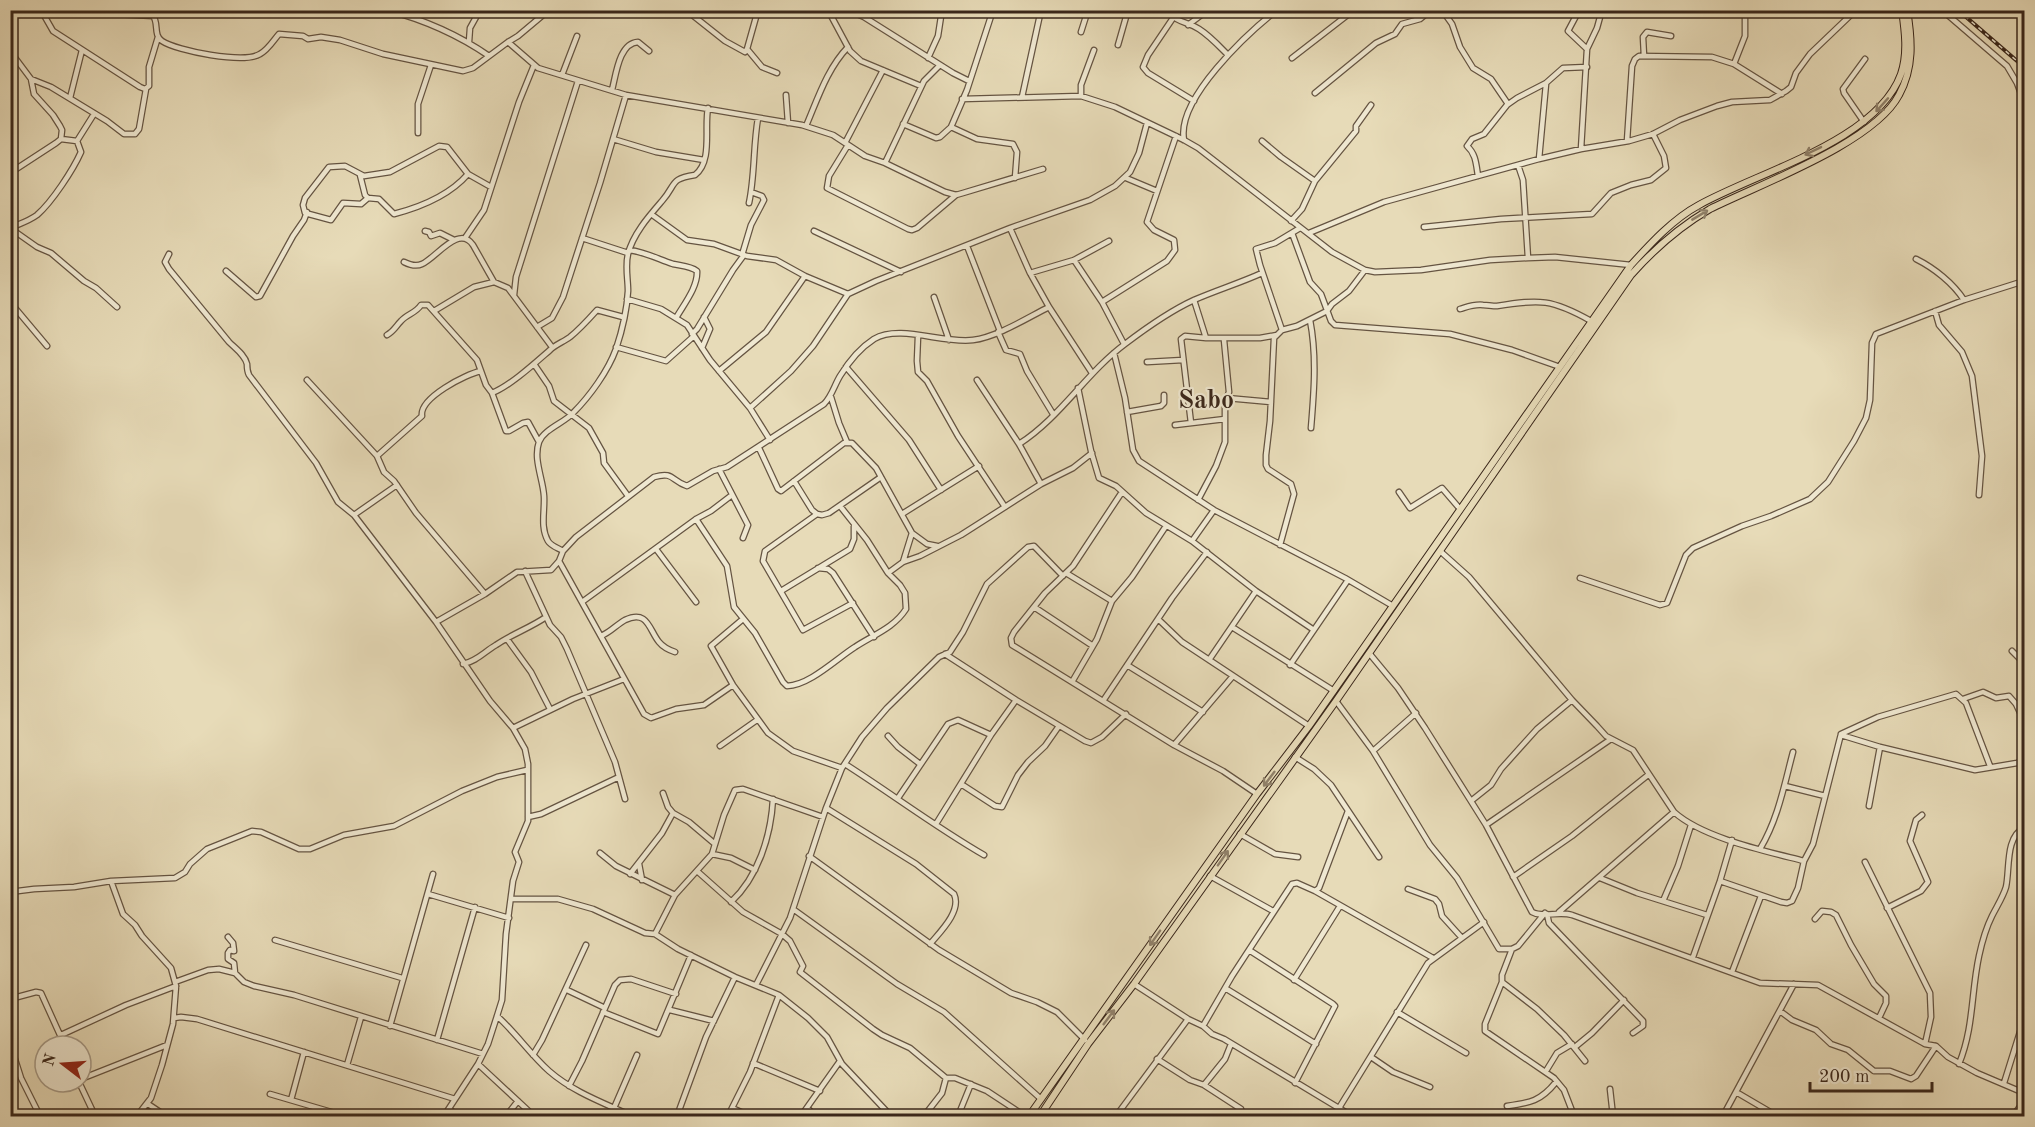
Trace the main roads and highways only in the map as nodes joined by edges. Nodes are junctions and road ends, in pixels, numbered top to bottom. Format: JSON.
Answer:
{"nodes":[{"id":1,"x":1902,"y":10,"type":"edge"},
{"id":2,"x":1907,"y":10,"type":"edge"},
{"id":3,"x":1867,"y":120,"type":"junction"},
{"id":4,"x":1874,"y":125,"type":"junction"},
{"id":5,"x":1086,"y":1041,"type":"junction"},
{"id":6,"x":1027,"y":1116,"type":"edge"},
{"id":7,"x":1040,"y":1116,"type":"edge"}],
"edges":[{"from":1,"to":3,"type":"main road","one_way":true},
{"from":2,"to":4,"type":"main road"},
{"from":3,"to":4,"type":"main road"},
{"from":3,"to":5,"type":"main road","one_way":true},
{"from":5,"to":4,"type":"main road","one_way":true},
{"from":5,"to":6,"type":"main road"},
{"from":5,"to":7,"type":"main road"}]}
